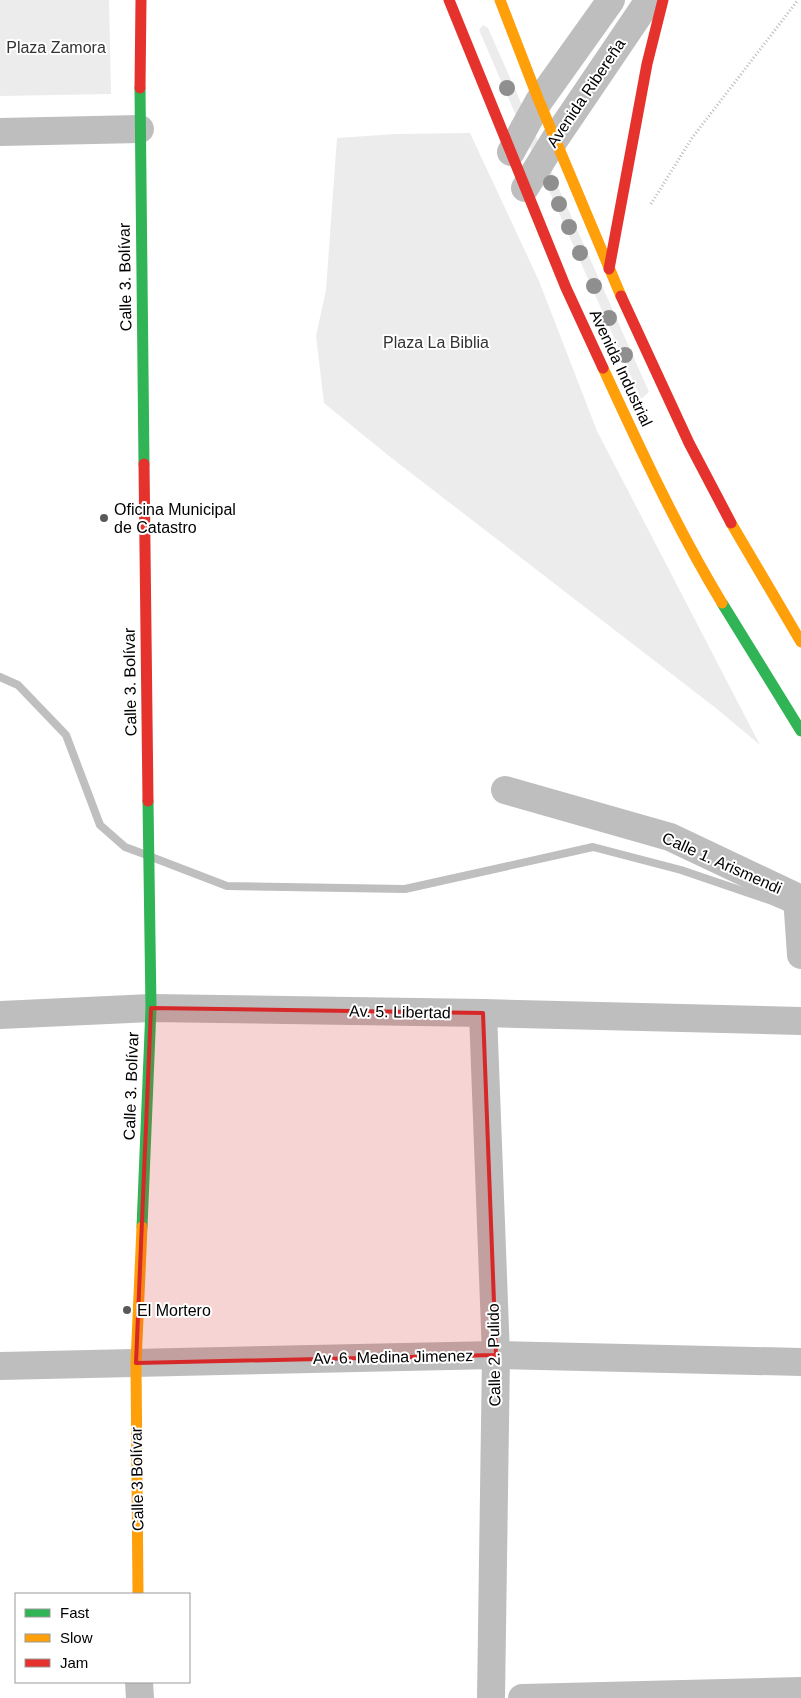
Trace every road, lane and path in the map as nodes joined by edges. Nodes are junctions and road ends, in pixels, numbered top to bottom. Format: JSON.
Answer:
{"nodes":[{"id":1,"x":141,"y":0,"type":"edge"},
{"id":2,"x":449,"y":0,"type":"edge"},
{"id":3,"x":500,"y":0,"type":"edge"},
{"id":4,"x":611,"y":0,"type":"edge"},
{"id":5,"x":649,"y":0,"type":"edge"},
{"id":6,"x":663,"y":0,"type":"edge"},
{"id":7,"x":798,"y":0,"type":"edge"},
{"id":8,"x":539,"y":101,"type":"junction"},
{"id":9,"x":140,"y":129,"type":"junction"},
{"id":10,"x":0,"y":132,"type":"edge"},
{"id":11,"x":555,"y":139,"type":"junction"},
{"id":12,"x":511,"y":152,"type":"junction"},
{"id":13,"x":525,"y":188,"type":"junction"},
{"id":14,"x":645,"y":212,"type":"dead end"},
{"id":15,"x":609,"y":270,"type":"junction"},
{"id":16,"x":801,"y":642,"type":"edge"},
{"id":17,"x":801,"y":731,"type":"edge"},
{"id":18,"x":505,"y":790,"type":"dead end"},
{"id":19,"x":801,"y":955,"type":"edge"},
{"id":20,"x":151,"y":1008,"type":"junction"},
{"id":21,"x":483,"y":1013,"type":"junction"},
{"id":22,"x":0,"y":1016,"type":"edge"},
{"id":23,"x":801,"y":1021,"type":"edge"},
{"id":24,"x":496,"y":1355,"type":"junction"},
{"id":25,"x":801,"y":1362,"type":"edge"},
{"id":26,"x":136,"y":1363,"type":"junction"},
{"id":27,"x":0,"y":1366,"type":"edge"},
{"id":28,"x":138,"y":1593,"type":"edge"},
{"id":29,"x":140,"y":1683,"type":"edge"},
{"id":30,"x":801,"y":1691,"type":"edge"},
{"id":31,"x":140,"y":1698,"type":"edge"},
{"id":32,"x":491,"y":1698,"type":"edge"},
{"id":33,"x":522,"y":1698,"type":"edge"}],
"edges":[{"from":1,"to":9,"type":"street","name":"Calle 3. Bolívar"},
{"from":2,"to":12,"type":"street","name":"Avenida Industrial"},
{"from":3,"to":8,"type":"street","name":"Avenida Industrial"},
{"from":4,"to":8,"type":"street","name":"Avenida Ribereña"},
{"from":5,"to":11,"type":"street","name":"Avenida Ribereña"},
{"from":6,"to":15,"type":"street"},
{"from":7,"to":14,"type":"path"},
{"from":8,"to":11,"type":"street","name":"Avenida Industrial"},
{"from":8,"to":12,"type":"street","name":"Avenida Ribereña"},
{"from":9,"to":10,"type":"street"},
{"from":9,"to":20,"type":"street","name":"Calle 3. Bolívar"},
{"from":11,"to":13,"type":"street","name":"Avenida Ribereña"},
{"from":11,"to":15,"type":"street","name":"Avenida Industrial"},
{"from":12,"to":13,"type":"street","name":"Avenida Industrial"},
{"from":13,"to":17,"type":"street","name":"Avenida Industrial"},
{"from":15,"to":16,"type":"street","name":"Avenida Industrial"},
{"from":18,"to":19,"type":"street","name":"Calle 1. Arismendi"},
{"from":20,"to":21,"type":"street","name":"Av. 5. Libertad"},
{"from":20,"to":22,"type":"street","name":"Av. 5. Libertad"},
{"from":20,"to":26,"type":"street","name":"Calle 3. Bolívar"},
{"from":21,"to":23,"type":"street","name":"Av. 5. Libertad"},
{"from":21,"to":24,"type":"street","name":"Calle 2. Pulido"},
{"from":24,"to":25,"type":"street","name":"Av. 6. Medina Jimenez"},
{"from":24,"to":26,"type":"street","name":"Av. 6. Medina Jimenez"},
{"from":24,"to":32,"type":"street","name":"Calle 2. Pulido"},
{"from":26,"to":27,"type":"street","name":"Av. 6. Medina Jimenez"},
{"from":26,"to":28,"type":"street","name":"Calle 3 Bolívar"},
{"from":29,"to":31,"type":"street"},
{"from":30,"to":33,"type":"street"}]}
